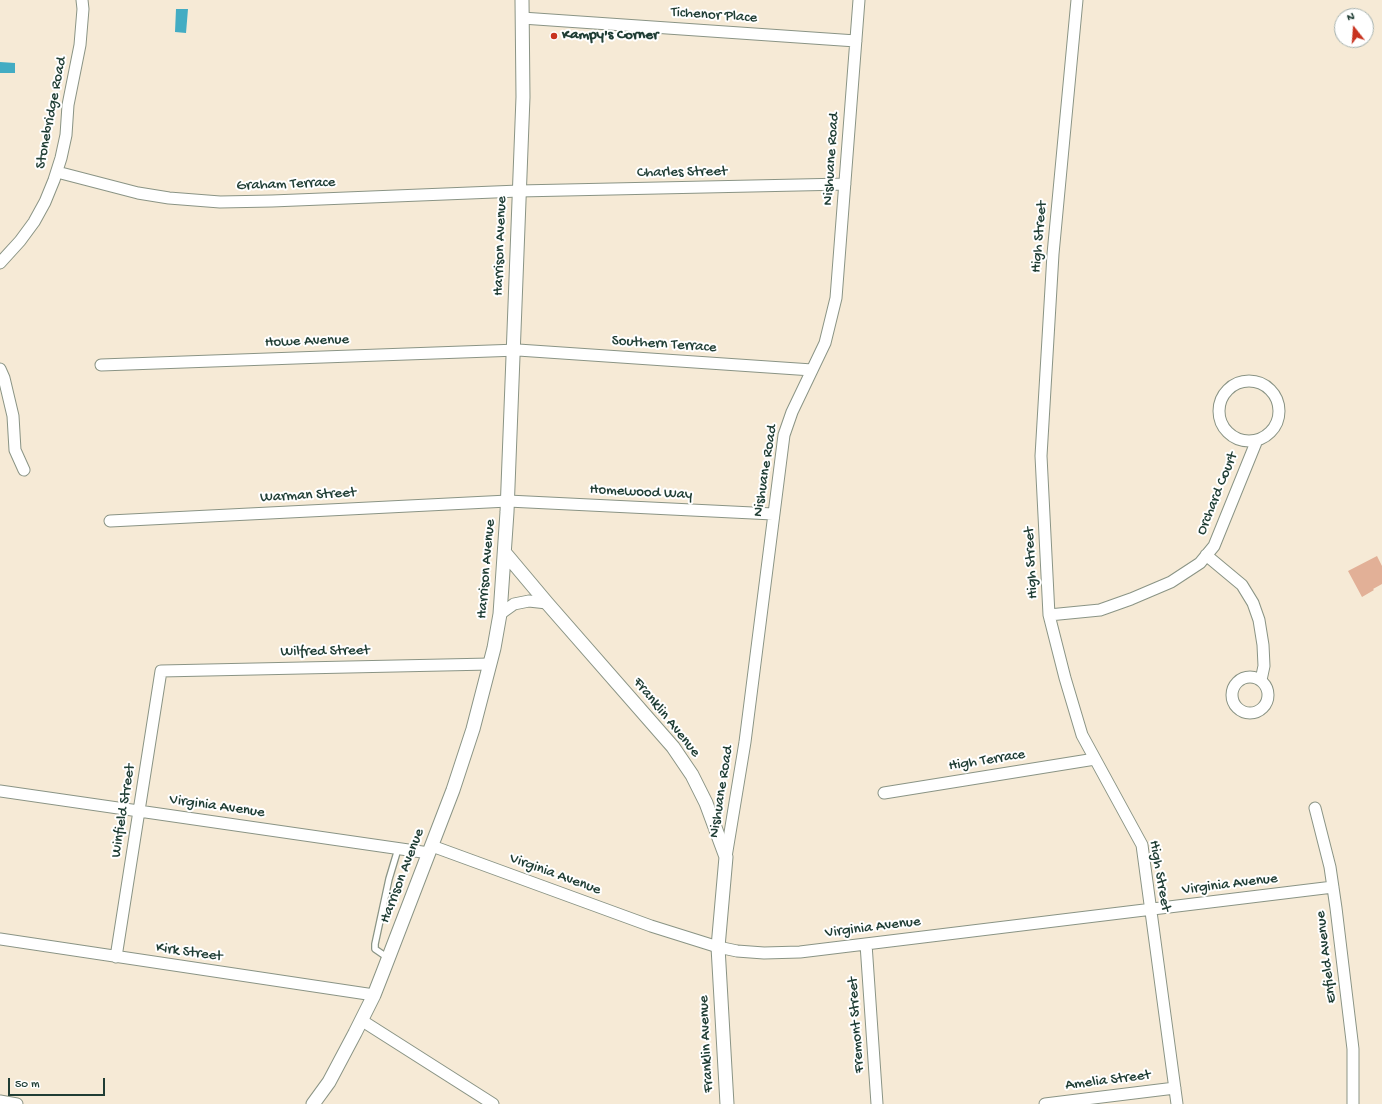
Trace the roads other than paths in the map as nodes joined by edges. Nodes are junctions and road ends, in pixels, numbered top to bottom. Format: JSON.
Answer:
{"nodes":[{"id":1,"x":82,"y":0,"type":"edge"},
{"id":2,"x":522,"y":0,"type":"edge"},
{"id":3,"x":859,"y":0,"type":"edge"},
{"id":4,"x":1078,"y":0,"type":"edge"},
{"id":5,"x":522,"y":18,"type":"junction"},
{"id":6,"x":856,"y":41,"type":"junction"},
{"id":7,"x":57,"y":172,"type":"junction"},
{"id":8,"x":845,"y":184,"type":"junction"},
{"id":9,"x":519,"y":191,"type":"junction"},
{"id":10,"x":0,"y":263,"type":"edge"},
{"id":11,"x":513,"y":350,"type":"junction"},
{"id":12,"x":101,"y":365,"type":"dead end"},
{"id":13,"x":0,"y":369,"type":"edge"},
{"id":14,"x":812,"y":370,"type":"junction"},
{"id":15,"x":1257,"y":440,"type":"junction"},
{"id":16,"x":24,"y":470,"type":"dead end"},
{"id":17,"x":508,"y":501,"type":"junction"},
{"id":18,"x":773,"y":514,"type":"junction"},
{"id":19,"x":110,"y":521,"type":"dead end"},
{"id":20,"x":505,"y":553,"type":"junction"},
{"id":21,"x":1206,"y":555,"type":"junction"},
{"id":22,"x":547,"y":603,"type":"junction"},
{"id":23,"x":500,"y":614,"type":"junction"},
{"id":24,"x":1049,"y":615,"type":"junction"},
{"id":25,"x":490,"y":664,"type":"junction"},
{"id":26,"x":161,"y":670,"type":"joint"},
{"id":27,"x":1261,"y":680,"type":"dead end"},
{"id":28,"x":1095,"y":759,"type":"junction"},
{"id":29,"x":0,"y":791,"type":"edge"},
{"id":30,"x":884,"y":793,"type":"dead end"},
{"id":31,"x":1315,"y":808,"type":"dead end"},
{"id":32,"x":139,"y":811,"type":"junction"},
{"id":33,"x":398,"y":849,"type":"junction"},
{"id":34,"x":430,"y":850,"type":"junction"},
{"id":35,"x":726,"y":857,"type":"junction"},
{"id":36,"x":1333,"y":888,"type":"junction"},
{"id":37,"x":1150,"y":910,"type":"junction"},
{"id":38,"x":0,"y":939,"type":"edge"},
{"id":39,"x":866,"y":944,"type":"junction"},
{"id":40,"x":718,"y":947,"type":"junction"},
{"id":41,"x":116,"y":957,"type":"junction"},
{"id":42,"x":388,"y":958,"type":"junction"},
{"id":43,"x":374,"y":995,"type":"junction"},
{"id":44,"x":361,"y":1020,"type":"junction"},
{"id":45,"x":1175,"y":1088,"type":"junction"},
{"id":46,"x":0,"y":1101,"type":"edge"},
{"id":47,"x":17,"y":1104,"type":"edge"},
{"id":48,"x":313,"y":1104,"type":"edge"},
{"id":49,"x":493,"y":1104,"type":"edge"},
{"id":50,"x":727,"y":1104,"type":"edge"},
{"id":51,"x":877,"y":1104,"type":"edge"},
{"id":52,"x":1045,"y":1104,"type":"edge"},
{"id":53,"x":1177,"y":1104,"type":"edge"},
{"id":54,"x":1354,"y":1104,"type":"edge"}],
"edges":[{"from":1,"to":7,"type":"street","name":"Stonebridge Road"},
{"from":2,"to":5,"type":"street","name":"Harrison Avenue"},
{"from":3,"to":6,"type":"street","name":"Nishuane Road"},
{"from":4,"to":24,"type":"street","name":"High Street"},
{"from":5,"to":6,"type":"street","name":"Tichenor Place"},
{"from":5,"to":9,"type":"street","name":"Harrison Avenue"},
{"from":6,"to":8,"type":"street","name":"Nishuane Road"},
{"from":7,"to":9,"type":"street","name":"Graham Terrace"},
{"from":7,"to":10,"type":"street","name":"Stonebridge Road"},
{"from":8,"to":9,"type":"street","name":"Charles Street"},
{"from":8,"to":14,"type":"street","name":"Nishuane Road"},
{"from":9,"to":11,"type":"street","name":"Harrison Avenue"},
{"from":11,"to":12,"type":"street","name":"Howe Avenue"},
{"from":11,"to":14,"type":"street","name":"Southern Terrace"},
{"from":11,"to":17,"type":"street","name":"Harrison Avenue"},
{"from":13,"to":16,"type":"street"},
{"from":14,"to":18,"type":"street","name":"Nishuane Road"},
{"from":15,"to":15,"type":"street"},
{"from":15,"to":21,"type":"street","name":"Orchard Court"},
{"from":17,"to":18,"type":"street","name":"Homewood Way"},
{"from":17,"to":19,"type":"street","name":"Warman Street"},
{"from":17,"to":20,"type":"street","name":"Harrison Avenue"},
{"from":18,"to":35,"type":"street","name":"Nishuane Road"},
{"from":20,"to":22,"type":"street","name":"Franklin Avenue"},
{"from":20,"to":23,"type":"street","name":"Harrison Avenue"},
{"from":21,"to":24,"type":"street","name":"Orchard Court"},
{"from":21,"to":27,"type":"street"},
{"from":22,"to":23,"type":"street"},
{"from":22,"to":35,"type":"street","name":"Franklin Avenue"},
{"from":23,"to":25,"type":"street","name":"Harrison Avenue"},
{"from":24,"to":28,"type":"street","name":"High Street"},
{"from":25,"to":26,"type":"street","name":"Wilfred Street"},
{"from":25,"to":34,"type":"street","name":"Harrison Avenue"},
{"from":26,"to":32,"type":"street","name":"Winfield Street"},
{"from":28,"to":30,"type":"street","name":"High Terrace"},
{"from":28,"to":37,"type":"street","name":"High Street"},
{"from":29,"to":32,"type":"street","name":"Virginia Avenue"},
{"from":31,"to":36,"type":"street","name":"Enfield Avenue"},
{"from":32,"to":33,"type":"street","name":"Virginia Avenue"},
{"from":32,"to":41,"type":"street","name":"Winfield Street"},
{"from":33,"to":34,"type":"street","name":"Virginia Avenue"},
{"from":33,"to":42,"type":"lane"},
{"from":34,"to":40,"type":"street","name":"Virginia Avenue"},
{"from":34,"to":42,"type":"street","name":"Harrison Avenue"},
{"from":35,"to":40,"type":"street","name":"Franklin Avenue"},
{"from":36,"to":37,"type":"street","name":"Virginia Avenue"},
{"from":36,"to":54,"type":"street","name":"Enfield Avenue"},
{"from":37,"to":39,"type":"street","name":"Virginia Avenue"},
{"from":37,"to":45,"type":"street","name":"High Street"},
{"from":38,"to":41,"type":"street","name":"Kirk Street"},
{"from":39,"to":40,"type":"street","name":"Virginia Avenue"},
{"from":39,"to":51,"type":"street","name":"Fremont Street"},
{"from":40,"to":50,"type":"street","name":"Franklin Avenue"},
{"from":41,"to":43,"type":"street","name":"Kirk Street"},
{"from":42,"to":43,"type":"street","name":"Harrison Avenue"},
{"from":43,"to":44,"type":"street","name":"Harrison Avenue"},
{"from":44,"to":48,"type":"street","name":"Harrison Avenue"},
{"from":44,"to":49,"type":"street"},
{"from":45,"to":52,"type":"street","name":"Amelia Street"},
{"from":45,"to":53,"type":"street","name":"High Street"},
{"from":46,"to":47,"type":"street"}]}
